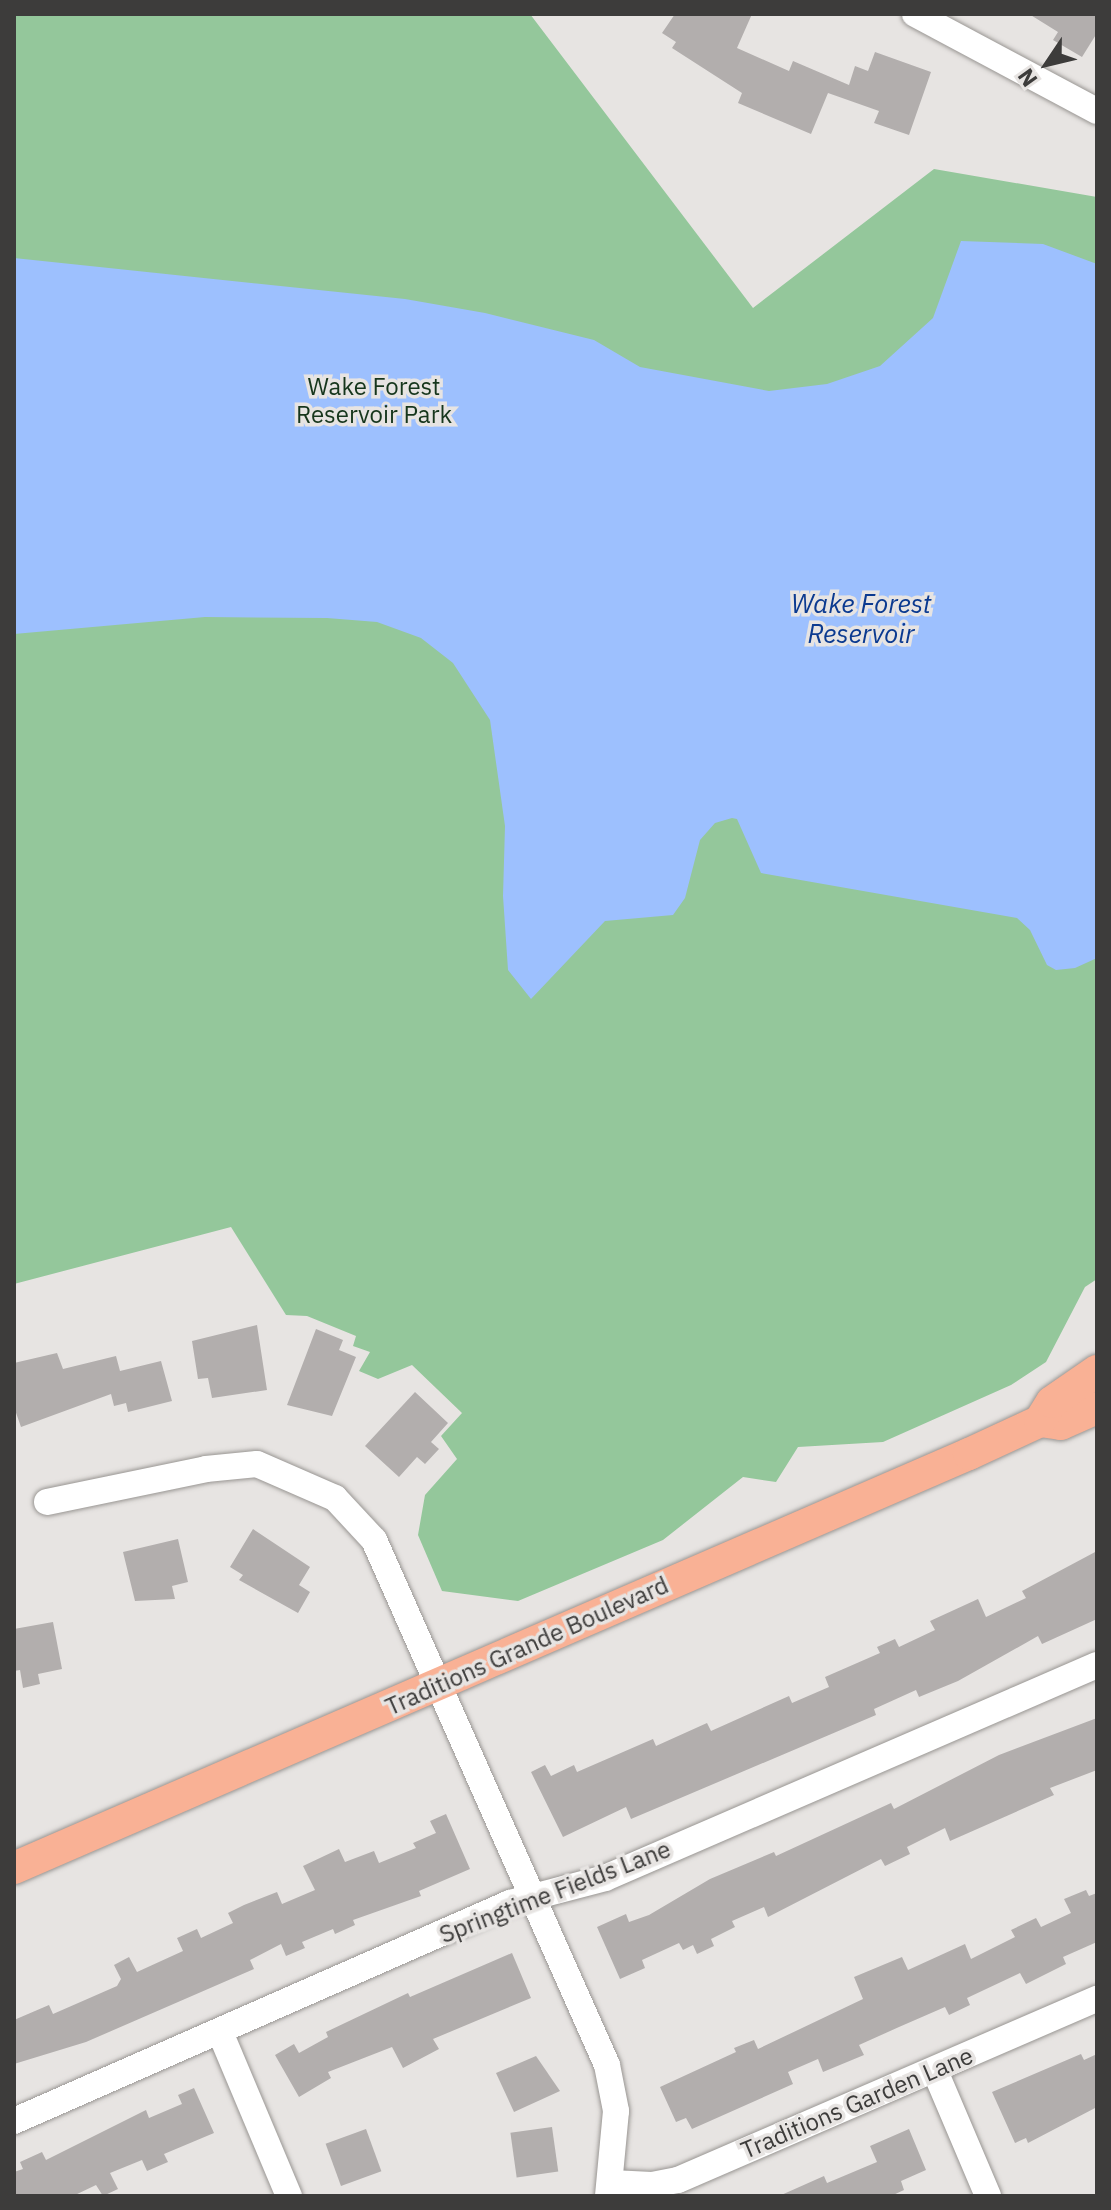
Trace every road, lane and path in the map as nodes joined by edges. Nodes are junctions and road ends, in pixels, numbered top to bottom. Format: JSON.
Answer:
{"nodes":[{"id":1,"x":915,"y":14,"type":"edge"},
{"id":2,"x":1097,"y":111,"type":"edge"},
{"id":3,"x":1097,"y":1371,"type":"edge"},
{"id":4,"x":1097,"y":1408,"type":"edge"},
{"id":5,"x":1040,"y":1421,"type":"junction"},
{"id":6,"x":47,"y":1502,"type":"dead end"},
{"id":7,"x":1097,"y":1665,"type":"edge"},
{"id":8,"x":437,"y":1685,"type":"junction"},
{"id":9,"x":14,"y":1868,"type":"edge"},
{"id":10,"x":531,"y":1898,"type":"junction"},
{"id":11,"x":1097,"y":1999,"type":"edge"},
{"id":12,"x":220,"y":2032,"type":"junction"},
{"id":13,"x":935,"y":2071,"type":"junction"},
{"id":14,"x":14,"y":2121,"type":"edge"},
{"id":15,"x":610,"y":2190,"type":"edge"},
{"id":16,"x":289,"y":2196,"type":"edge"},
{"id":17,"x":988,"y":2196,"type":"edge"}],
"edges":[{"from":1,"to":2,"type":"street"},
{"from":3,"to":5,"type":"main road","name":"Traditions Grande Boulevard"},
{"from":4,"to":5,"type":"main road","name":"Traditions Grande Boulevard"},
{"from":5,"to":8,"type":"main road","name":"Traditions Grande Boulevard"},
{"from":6,"to":8,"type":"street"},
{"from":7,"to":10,"type":"street","name":"Springtime Fields Lane"},
{"from":8,"to":9,"type":"main road","name":"Traditions Grande Boulevard"},
{"from":8,"to":10,"type":"street"},
{"from":10,"to":12,"type":"street","name":"Springtime Fields Lane"},
{"from":10,"to":15,"type":"street"},
{"from":11,"to":13,"type":"street","name":"Traditions Garden Lane"},
{"from":12,"to":14,"type":"street","name":"Springtime Fields Lane"},
{"from":12,"to":16,"type":"street"},
{"from":13,"to":15,"type":"street","name":"Traditions Garden Lane"},
{"from":13,"to":17,"type":"street"}]}
